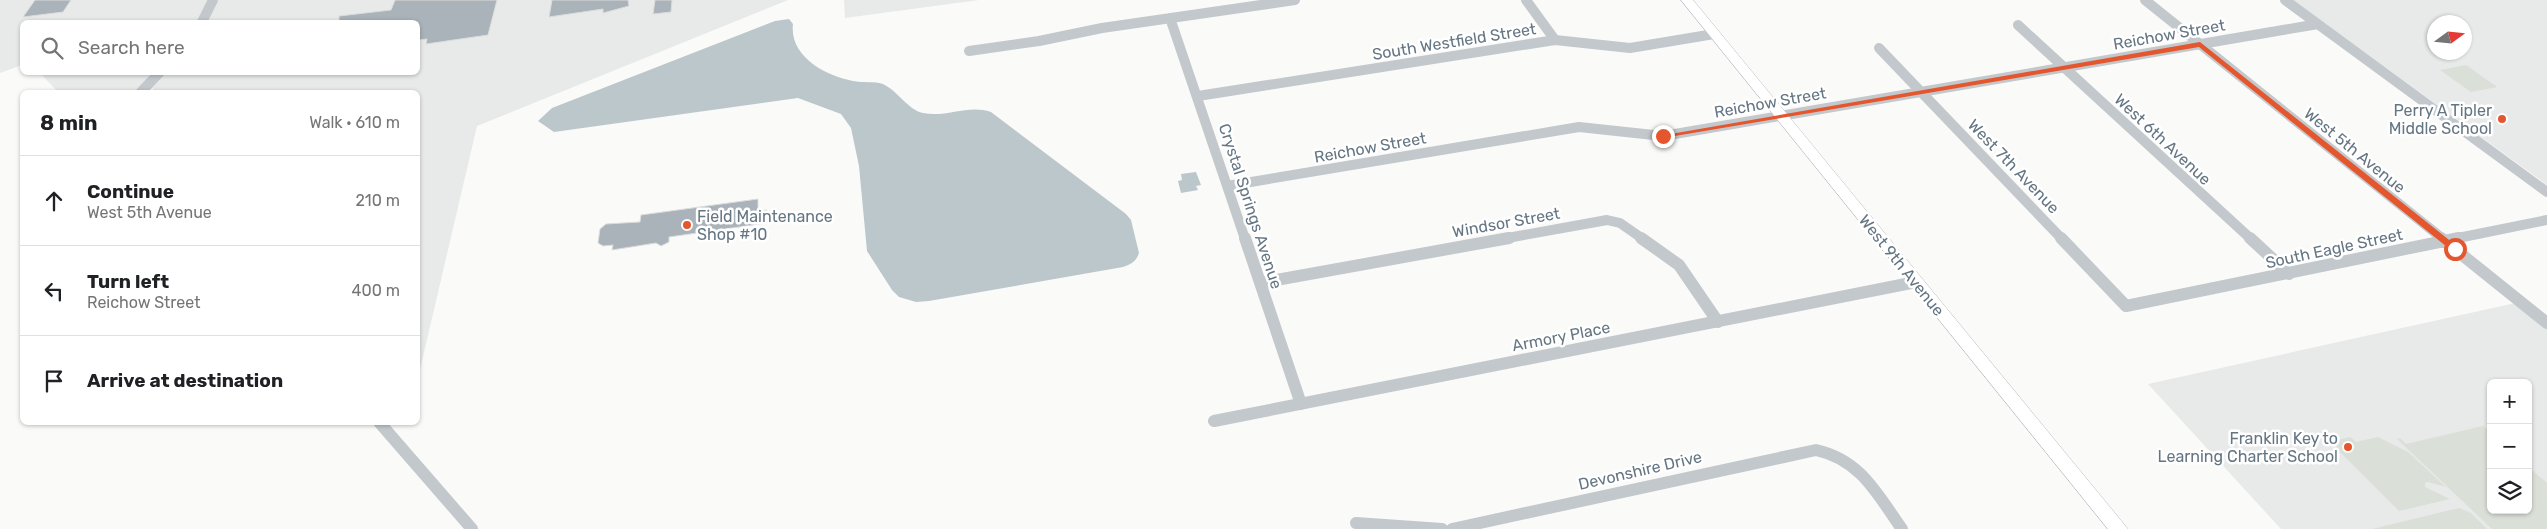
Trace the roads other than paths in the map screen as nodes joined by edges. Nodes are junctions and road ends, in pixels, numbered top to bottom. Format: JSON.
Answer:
{"nodes":[{"id":1,"x":213,"y":0,"type":"edge"},
{"id":2,"x":1295,"y":0,"type":"edge"},
{"id":3,"x":1526,"y":0,"type":"edge"},
{"id":4,"x":1687,"y":0,"type":"edge"},
{"id":5,"x":2146,"y":0,"type":"edge"},
{"id":6,"x":2285,"y":0,"type":"edge"},
{"id":7,"x":1170,"y":18,"type":"junction"},
{"id":8,"x":203,"y":20,"type":"edge"},
{"id":9,"x":2318,"y":24,"type":"junction"},
{"id":10,"x":2018,"y":25,"type":"dead end"},
{"id":11,"x":1714,"y":34,"type":"junction"},
{"id":12,"x":1555,"y":40,"type":"junction"},
{"id":13,"x":2200,"y":44,"type":"junction"},
{"id":14,"x":1879,"y":48,"type":"dead end"},
{"id":15,"x":970,"y":51,"type":"dead end"},
{"id":16,"x":2064,"y":68,"type":"junction"},
{"id":17,"x":157,"y":75,"type":"edge"},
{"id":18,"x":143,"y":90,"type":"edge"},
{"id":19,"x":1920,"y":92,"type":"junction"},
{"id":20,"x":1198,"y":96,"type":"junction"},
{"id":21,"x":1780,"y":116,"type":"junction"},
{"id":22,"x":1227,"y":186,"type":"junction"},
{"id":23,"x":2547,"y":192,"type":"edge"},
{"id":24,"x":2547,"y":220,"type":"edge"},
{"id":25,"x":2446,"y":242,"type":"junction"},
{"id":26,"x":2289,"y":274,"type":"junction"},
{"id":27,"x":1916,"y":282,"type":"junction"},
{"id":28,"x":1260,"y":283,"type":"junction"},
{"id":29,"x":2126,"y":306,"type":"joint"},
{"id":30,"x":1718,"y":322,"type":"junction"},
{"id":31,"x":2547,"y":323,"type":"edge"},
{"id":32,"x":1301,"y":404,"type":"junction"},
{"id":33,"x":1214,"y":422,"type":"dead end"},
{"id":34,"x":382,"y":425,"type":"edge"},
{"id":35,"x":1356,"y":523,"type":"dead end"},
{"id":36,"x":472,"y":529,"type":"edge"},
{"id":37,"x":1442,"y":529,"type":"edge"},
{"id":38,"x":1459,"y":529,"type":"edge"},
{"id":39,"x":1902,"y":529,"type":"edge"},
{"id":40,"x":2119,"y":529,"type":"edge"}],
"edges":[{"from":1,"to":8,"type":"street"},
{"from":2,"to":7,"type":"street"},
{"from":3,"to":12,"type":"street"},
{"from":4,"to":11,"type":"main road","name":"West 9th Avenue"},
{"from":5,"to":13,"type":"street","name":"West 5th Avenue"},
{"from":6,"to":9,"type":"street"},
{"from":7,"to":15,"type":"street"},
{"from":7,"to":20,"type":"street","name":"Crystal Springs Avenue"},
{"from":9,"to":13,"type":"street","name":"Reichow Street"},
{"from":9,"to":23,"type":"street"},
{"from":10,"to":16,"type":"street","name":"West 6th Avenue"},
{"from":11,"to":12,"type":"street","name":"South Westfield Street"},
{"from":11,"to":21,"type":"main road","name":"West 9th Avenue"},
{"from":12,"to":20,"type":"street","name":"South Westfield Street"},
{"from":13,"to":16,"type":"street","name":"Reichow Street"},
{"from":13,"to":25,"type":"street","name":"West 5th Avenue"},
{"from":14,"to":19,"type":"street","name":"West 7th Avenue"},
{"from":16,"to":19,"type":"street","name":"Reichow Street"},
{"from":16,"to":26,"type":"street","name":"West 6th Avenue"},
{"from":17,"to":18,"type":"street"},
{"from":19,"to":21,"type":"street","name":"Reichow Street"},
{"from":19,"to":29,"type":"street","name":"West 7th Avenue"},
{"from":20,"to":22,"type":"street","name":"Crystal Springs Avenue"},
{"from":21,"to":22,"type":"street","name":"Reichow Street"},
{"from":21,"to":27,"type":"main road","name":"West 9th Avenue"},
{"from":22,"to":28,"type":"street","name":"Crystal Springs Avenue"},
{"from":24,"to":25,"type":"street","name":"South Eagle Street"},
{"from":25,"to":26,"type":"street","name":"South Eagle Street"},
{"from":25,"to":31,"type":"street","name":"West 5th Avenue"},
{"from":26,"to":29,"type":"street","name":"South Eagle Street"},
{"from":27,"to":30,"type":"street","name":"Armory Place"},
{"from":27,"to":40,"type":"main road","name":"West 9th Avenue"},
{"from":28,"to":30,"type":"street","name":"Windsor Street"},
{"from":28,"to":32,"type":"street","name":"Crystal Springs Avenue"},
{"from":30,"to":32,"type":"street","name":"Armory Place"},
{"from":32,"to":33,"type":"street","name":"Armory Place"},
{"from":34,"to":36,"type":"street"},
{"from":35,"to":37,"type":"street"},
{"from":38,"to":39,"type":"street","name":"Devonshire Drive"}]}
